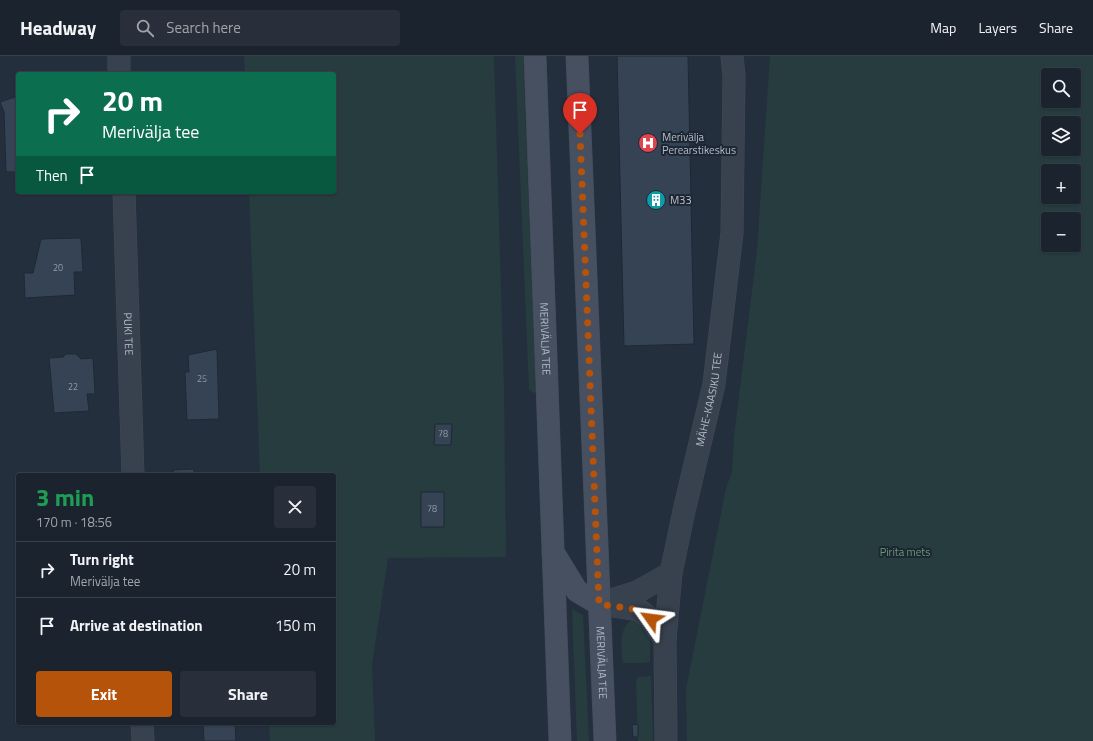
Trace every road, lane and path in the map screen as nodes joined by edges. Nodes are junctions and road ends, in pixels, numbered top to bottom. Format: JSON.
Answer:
{"nodes":[{"id":1,"x":119,"y":56,"type":"edge"},
{"id":2,"x":535,"y":56,"type":"edge"},
{"id":3,"x":577,"y":56,"type":"edge"},
{"id":4,"x":732,"y":56,"type":"edge"},
{"id":5,"x":119,"y":72,"type":"edge"},
{"id":6,"x":124,"y":194,"type":"edge"},
{"id":7,"x":134,"y":473,"type":"edge"},
{"id":8,"x":553,"y":551,"type":"junction"},
{"id":9,"x":671,"y":573,"type":"junction"},
{"id":10,"x":599,"y":604,"type":"junction"},
{"id":11,"x":665,"y":640,"type":"junction"},
{"id":12,"x":142,"y":725,"type":"edge"},
{"id":13,"x":143,"y":741,"type":"edge"},
{"id":14,"x":560,"y":741,"type":"edge"},
{"id":15,"x":605,"y":741,"type":"edge"},
{"id":16,"x":666,"y":741,"type":"edge"}],
"edges":[{"from":1,"to":5,"type":"street"},
{"from":2,"to":8,"type":"main road","name":"MERIVÄLJA TEE"},
{"from":3,"to":10,"type":"main road","name":"MERIVÄLJA TEE"},
{"from":4,"to":9,"type":"street","name":"MÄHE-KAASIKU TEE"},
{"from":6,"to":7,"type":"street","name":"PUKI TEE"},
{"from":8,"to":10,"type":"main road"},
{"from":8,"to":14,"type":"main road","name":"MERIVÄLJA TEE"},
{"from":9,"to":10,"type":"street"},
{"from":9,"to":11,"type":"street","name":"MÄHE-KAASIKU TEE"},
{"from":10,"to":11,"type":"street"},
{"from":10,"to":15,"type":"main road","name":"MERIVÄLJA TEE"},
{"from":11,"to":16,"type":"street","name":"MÄHE-KAASIKU TEE"},
{"from":12,"to":13,"type":"street"}]}
